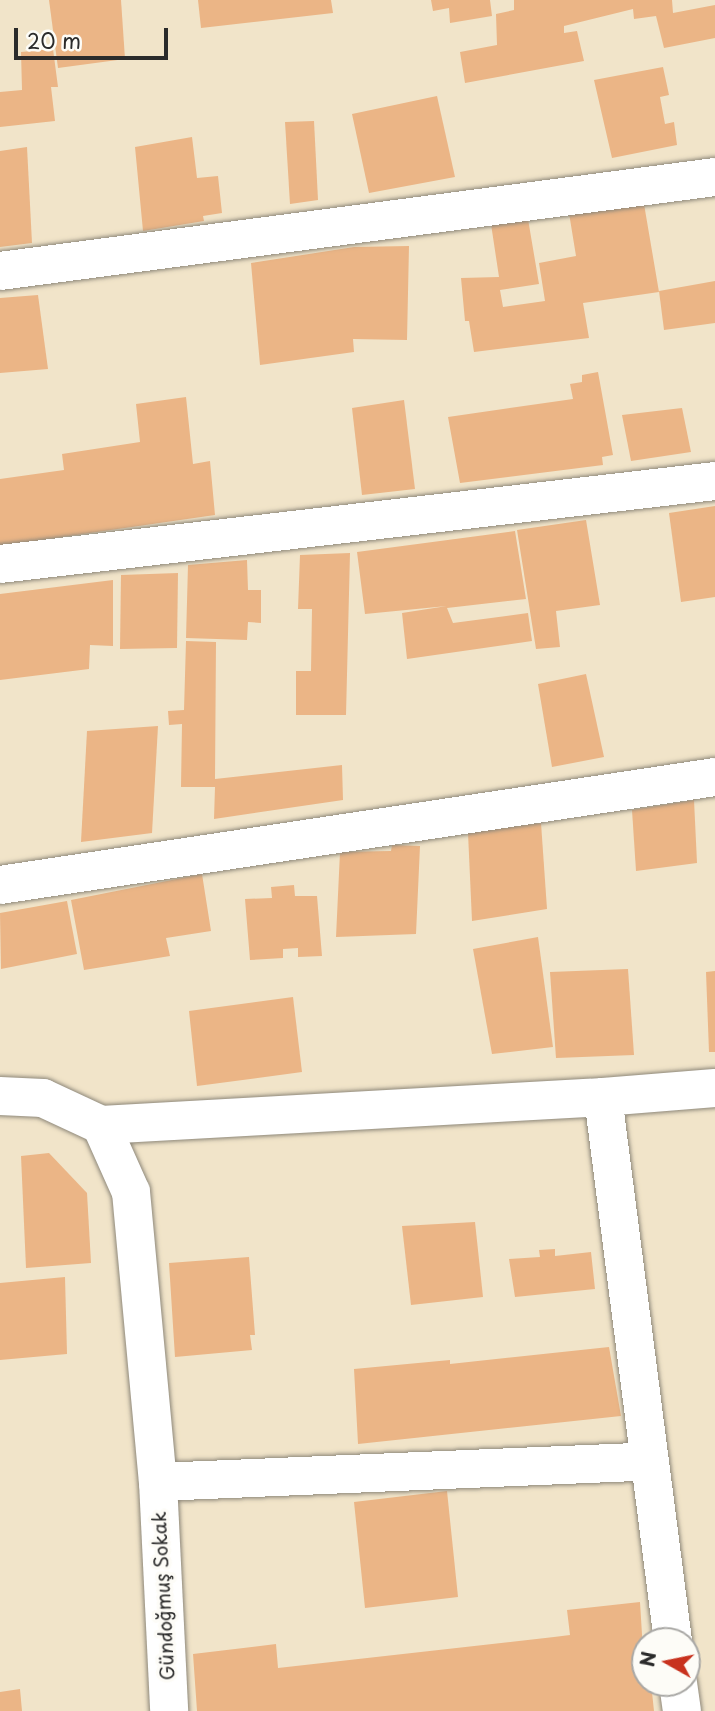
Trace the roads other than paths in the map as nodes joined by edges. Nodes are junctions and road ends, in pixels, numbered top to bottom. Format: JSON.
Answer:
{"nodes":[{"id":1,"x":715,"y":177,"type":"edge"},
{"id":2,"x":0,"y":271,"type":"edge"},
{"id":3,"x":715,"y":481,"type":"edge"},
{"id":4,"x":0,"y":565,"type":"edge"},
{"id":5,"x":715,"y":777,"type":"edge"},
{"id":6,"x":0,"y":885,"type":"edge"},
{"id":7,"x":715,"y":1088,"type":"edge"},
{"id":8,"x":0,"y":1096,"type":"edge"},
{"id":9,"x":603,"y":1097,"type":"junction"},
{"id":10,"x":101,"y":1125,"type":"junction"},
{"id":11,"x":649,"y":1461,"type":"junction"},
{"id":12,"x":158,"y":1482,"type":"junction"},
{"id":13,"x":671,"y":1627,"type":"edge"},
{"id":14,"x":169,"y":1711,"type":"edge"}],
"edges":[{"from":1,"to":2,"type":"street"},
{"from":3,"to":4,"type":"street"},
{"from":5,"to":6,"type":"street"},
{"from":7,"to":9,"type":"street"},
{"from":8,"to":10,"type":"street"},
{"from":9,"to":10,"type":"street"},
{"from":9,"to":11,"type":"street"},
{"from":10,"to":12,"type":"street","name":"Gündoğmuş Sokak"},
{"from":11,"to":12,"type":"street"},
{"from":11,"to":13,"type":"street"},
{"from":12,"to":14,"type":"street","name":"Gündoğmuş Sokak"}]}
